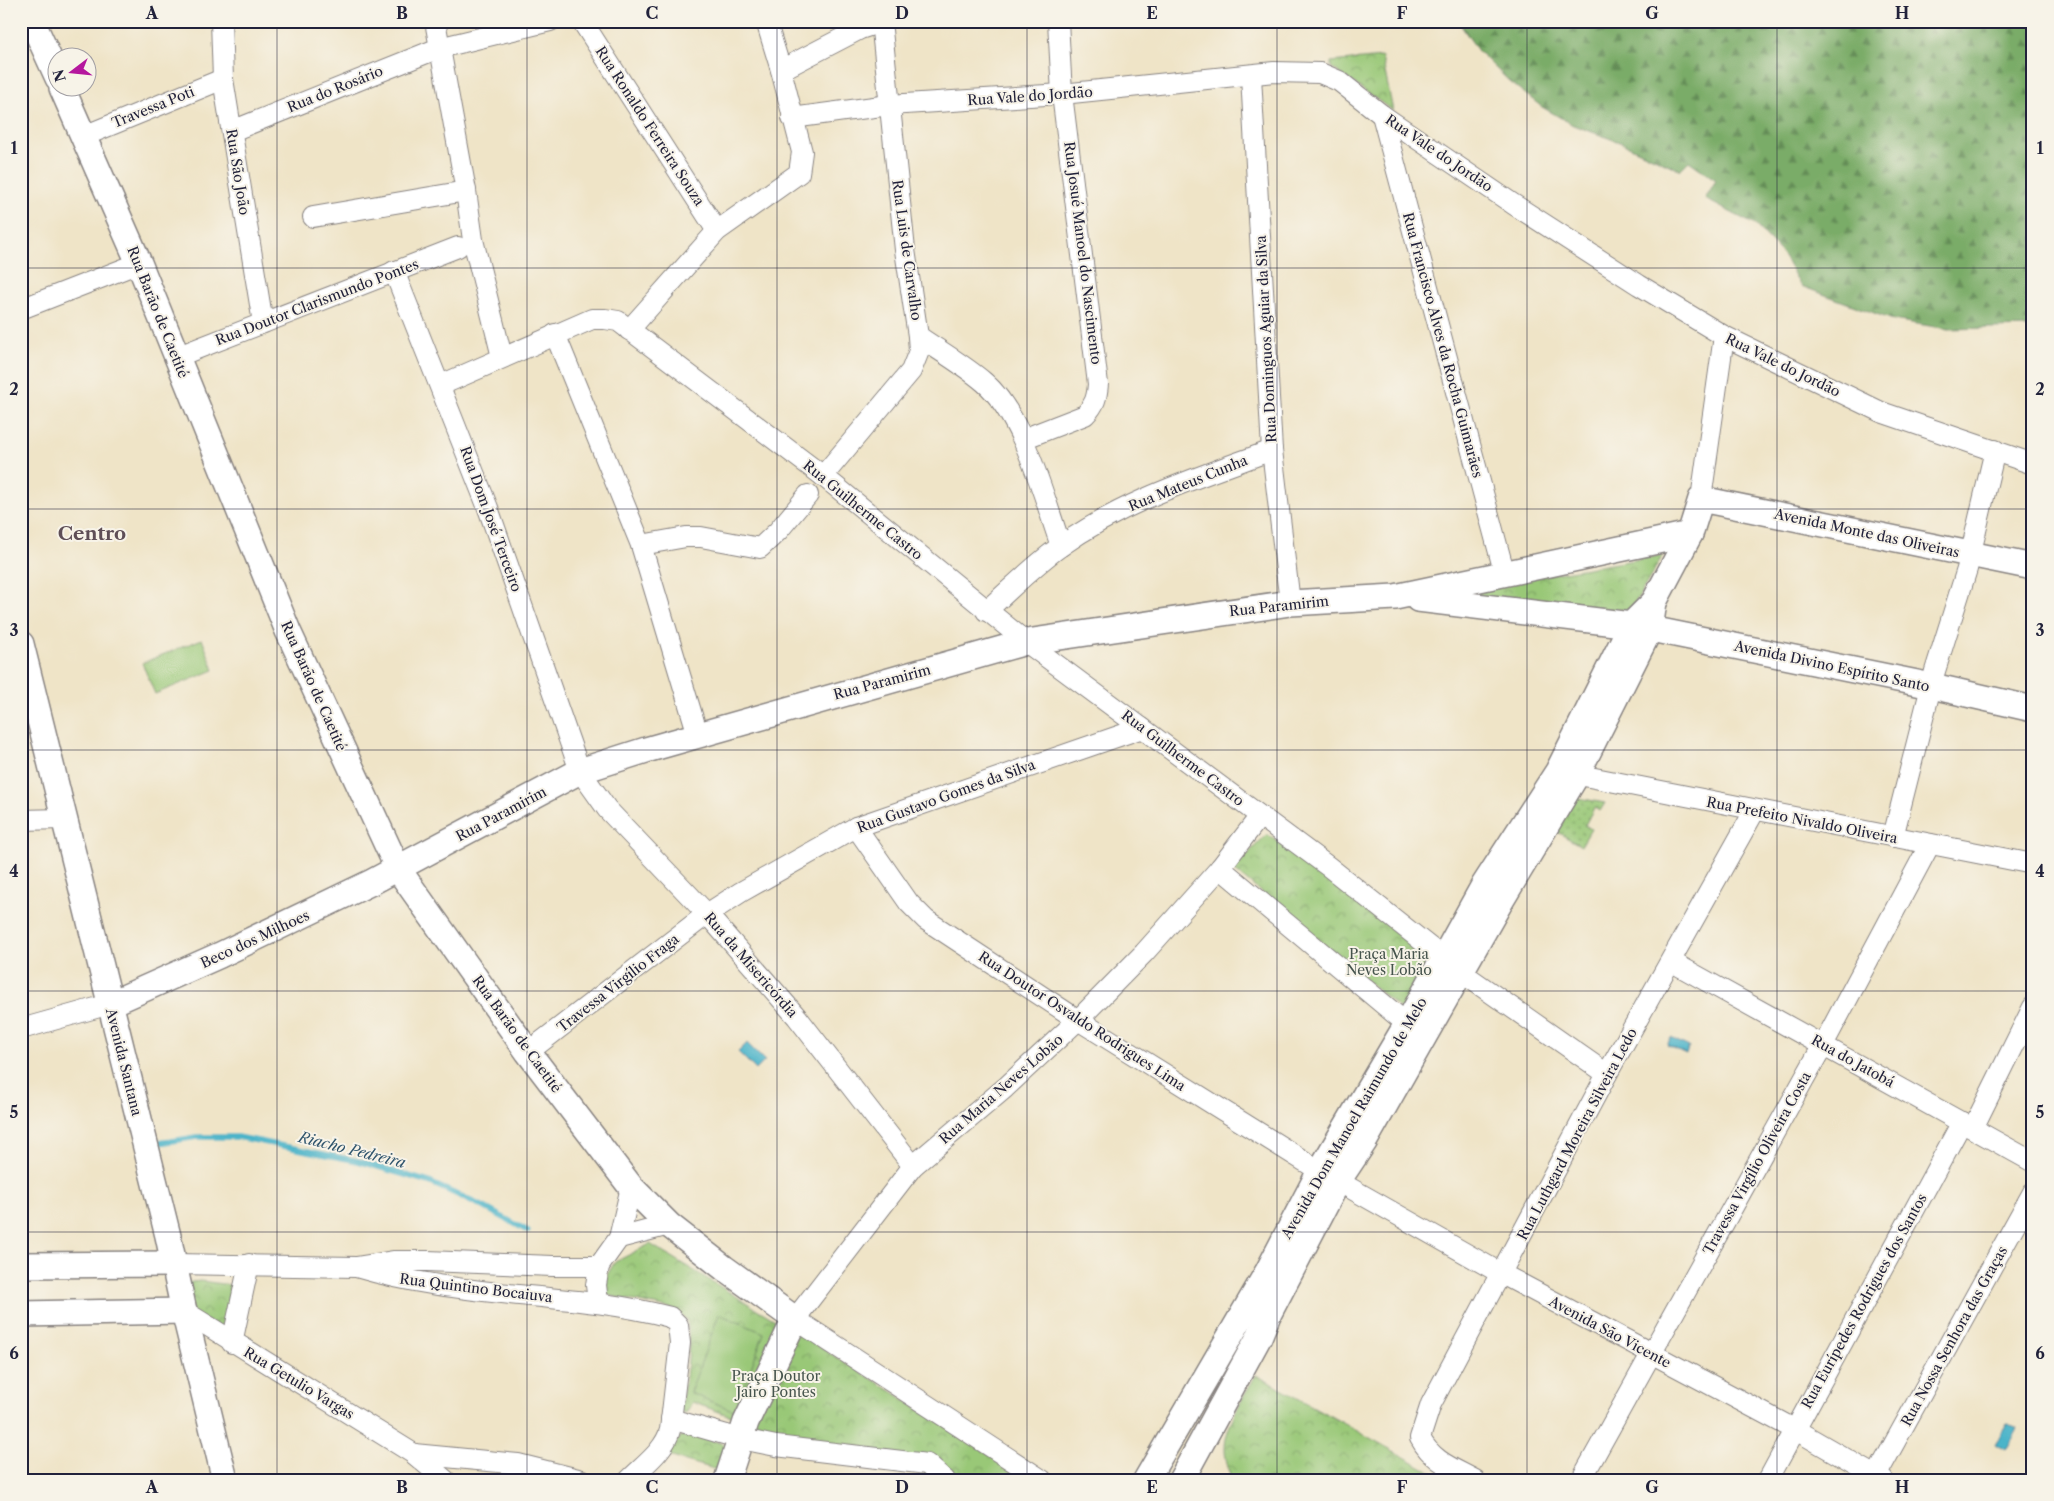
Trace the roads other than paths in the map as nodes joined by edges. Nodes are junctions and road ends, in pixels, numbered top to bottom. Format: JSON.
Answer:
{"nodes":[{"id":1,"x":32,"y":21,"type":"edge"},
{"id":2,"x":221,"y":21,"type":"edge"},
{"id":3,"x":435,"y":21,"type":"edge"},
{"id":4,"x":550,"y":21,"type":"edge"},
{"id":5,"x":582,"y":21,"type":"edge"},
{"id":6,"x":766,"y":21,"type":"edge"},
{"id":7,"x":1058,"y":21,"type":"edge"},
{"id":8,"x":881,"y":22,"type":"edge"},
{"id":9,"x":859,"y":25,"type":"edge"},
{"id":10,"x":439,"y":48,"type":"junction"},
{"id":11,"x":48,"y":56,"type":"edge"},
{"id":12,"x":781,"y":70,"type":"junction"},
{"id":13,"x":1251,"y":76,"type":"junction"},
{"id":14,"x":223,"y":79,"type":"junction"},
{"id":15,"x":1062,"y":94,"type":"junction"},
{"id":16,"x":67,"y":98,"type":"edge"},
{"id":17,"x":889,"y":105,"type":"junction"},
{"id":18,"x":1382,"y":115,"type":"junction"},
{"id":19,"x":792,"y":118,"type":"junction"},
{"id":20,"x":232,"y":131,"type":"junction"},
{"id":21,"x":84,"y":136,"type":"junction"},
{"id":22,"x":466,"y":191,"type":"junction"},
{"id":23,"x":313,"y":217,"type":"dead end"},
{"id":24,"x":717,"y":231,"type":"junction"},
{"id":25,"x":458,"y":247,"type":"dead end"},
{"id":26,"x":139,"y":263,"type":"junction"},
{"id":27,"x":394,"y":271,"type":"junction"},
{"id":28,"x":21,"y":309,"type":"edge"},
{"id":29,"x":263,"y":323,"type":"junction"},
{"id":30,"x":629,"y":330,"type":"junction"},
{"id":31,"x":556,"y":334,"type":"junction"},
{"id":32,"x":918,"y":336,"type":"junction"},
{"id":33,"x":1724,"y":336,"type":"junction"},
{"id":34,"x":176,"y":357,"type":"junction"},
{"id":35,"x":502,"y":357,"type":"junction"},
{"id":36,"x":441,"y":385,"type":"junction"},
{"id":37,"x":1023,"y":439,"type":"junction"},
{"id":38,"x":1272,"y":450,"type":"junction"},
{"id":39,"x":1995,"y":450,"type":"junction"},
{"id":40,"x":2033,"y":464,"type":"edge"},
{"id":41,"x":823,"y":476,"type":"junction"},
{"id":42,"x":808,"y":495,"type":"dead end"},
{"id":43,"x":1701,"y":499,"type":"junction"},
{"id":44,"x":1690,"y":534,"type":"junction"},
{"id":45,"x":641,"y":545,"type":"junction"},
{"id":46,"x":1061,"y":546,"type":"junction"},
{"id":47,"x":1971,"y":555,"type":"junction"},
{"id":48,"x":2033,"y":567,"type":"edge"},
{"id":49,"x":1505,"y":575,"type":"junction"},
{"id":50,"x":1396,"y":597,"type":"junction"},
{"id":51,"x":1290,"y":603,"type":"junction"},
{"id":52,"x":986,"y":611,"type":"junction"},
{"id":53,"x":1641,"y":627,"type":"junction"},
{"id":54,"x":1026,"y":642,"type":"junction"},
{"id":55,"x":21,"y":644,"type":"edge"},
{"id":56,"x":1932,"y":686,"type":"junction"},
{"id":57,"x":2033,"y":710,"type":"edge"},
{"id":58,"x":1142,"y":728,"type":"junction"},
{"id":59,"x":698,"y":735,"type":"junction"},
{"id":60,"x":580,"y":771,"type":"junction"},
{"id":61,"x":1569,"y":774,"type":"junction"},
{"id":62,"x":1755,"y":810,"type":"junction"},
{"id":63,"x":1260,"y":816,"type":"junction"},
{"id":64,"x":64,"y":819,"type":"junction"},
{"id":65,"x":21,"y":820,"type":"edge"},
{"id":66,"x":856,"y":827,"type":"junction"},
{"id":67,"x":1893,"y":837,"type":"junction"},
{"id":68,"x":1930,"y":844,"type":"junction"},
{"id":69,"x":2033,"y":864,"type":"edge"},
{"id":70,"x":1220,"y":868,"type":"junction"},
{"id":71,"x":398,"y":869,"type":"junction"},
{"id":72,"x":707,"y":914,"type":"junction"},
{"id":73,"x":1672,"y":962,"type":"junction"},
{"id":74,"x":1453,"y":966,"type":"junction"},
{"id":75,"x":110,"y":1004,"type":"junction"},
{"id":76,"x":2033,"y":1007,"type":"edge"},
{"id":77,"x":1078,"y":1020,"type":"junction"},
{"id":78,"x":1407,"y":1024,"type":"junction"},
{"id":79,"x":21,"y":1029,"type":"edge"},
{"id":80,"x":1823,"y":1045,"type":"junction"},
{"id":81,"x":528,"y":1052,"type":"junction"},
{"id":82,"x":1607,"y":1074,"type":"junction"},
{"id":83,"x":1968,"y":1125,"type":"junction"},
{"id":84,"x":2033,"y":1162,"type":"edge"},
{"id":85,"x":913,"y":1166,"type":"junction"},
{"id":86,"x":1329,"y":1176,"type":"junction"},
{"id":87,"x":631,"y":1187,"type":"junction"},
{"id":88,"x":2033,"y":1192,"type":"edge"},
{"id":89,"x":669,"y":1225,"type":"junction"},
{"id":90,"x":619,"y":1238,"type":"junction"},
{"id":91,"x":174,"y":1264,"type":"junction"},
{"id":92,"x":249,"y":1264,"type":"junction"},
{"id":93,"x":21,"y":1265,"type":"edge"},
{"id":94,"x":571,"y":1266,"type":"junction"},
{"id":95,"x":599,"y":1266,"type":"junction"},
{"id":96,"x":356,"y":1267,"type":"junction"},
{"id":97,"x":1502,"y":1274,"type":"junction"},
{"id":98,"x":570,"y":1299,"type":"junction"},
{"id":99,"x":598,"y":1302,"type":"junction"},
{"id":100,"x":184,"y":1311,"type":"junction"},
{"id":101,"x":21,"y":1314,"type":"edge"},
{"id":102,"x":795,"y":1319,"type":"junction"},
{"id":103,"x":232,"y":1343,"type":"junction"},
{"id":104,"x":1650,"y":1354,"type":"junction"},
{"id":105,"x":672,"y":1419,"type":"junction"},
{"id":106,"x":1794,"y":1429,"type":"junction"},
{"id":107,"x":741,"y":1439,"type":"junction"},
{"id":108,"x":414,"y":1454,"type":"junction"},
{"id":109,"x":1878,"y":1478,"type":"edge"},
{"id":110,"x":225,"y":1480,"type":"edge"},
{"id":111,"x":445,"y":1480,"type":"edge"},
{"id":112,"x":582,"y":1480,"type":"edge"},
{"id":113,"x":629,"y":1480,"type":"edge"},
{"id":114,"x":727,"y":1480,"type":"edge"},
{"id":115,"x":945,"y":1480,"type":"edge"},
{"id":116,"x":1042,"y":1480,"type":"edge"},
{"id":117,"x":1146,"y":1480,"type":"edge"},
{"id":118,"x":1181,"y":1480,"type":"edge"},
{"id":119,"x":1475,"y":1480,"type":"edge"},
{"id":120,"x":1581,"y":1480,"type":"edge"},
{"id":121,"x":1768,"y":1480,"type":"edge"}],
"edges":[{"from":1,"to":11,"type":"main road"},
{"from":2,"to":14,"type":"street","name":"Rua São João"},
{"from":3,"to":10,"type":"street"},
{"from":4,"to":10,"type":"street"},
{"from":5,"to":24,"type":"street","name":"Rua Ronaldo Ferreira Souza"},
{"from":6,"to":12,"type":"street"},
{"from":7,"to":15,"type":"street","name":"Rua Josué Manoel do Nascimento"},
{"from":8,"to":9,"type":"street"},
{"from":8,"to":17,"type":"street","name":"Rua Luis de Carvalho"},
{"from":9,"to":12,"type":"street"},
{"from":10,"to":20,"type":"street","name":"Rua do Rosário"},
{"from":10,"to":22,"type":"street"},
{"from":12,"to":19,"type":"street"},
{"from":13,"to":15,"type":"street","name":"Rua Vale do Jordão"},
{"from":13,"to":18,"type":"street","name":"Rua Vale do Jordão"},
{"from":13,"to":38,"type":"street","name":"Rua Dominguos Aguiar da Silva"},
{"from":14,"to":20,"type":"street","name":"Rua São João"},
{"from":14,"to":21,"type":"street","name":"Travessa Poti"},
{"from":15,"to":17,"type":"street","name":"Rua Vale do Jordão"},
{"from":15,"to":37,"type":"street","name":"Rua Josué Manoel do Nascimento"},
{"from":16,"to":21,"type":"main road","name":"Rua Barão de Caetité"},
{"from":17,"to":19,"type":"street","name":"Rua Vale do Jordão"},
{"from":17,"to":32,"type":"street","name":"Rua Luis de Carvalho"},
{"from":18,"to":33,"type":"street","name":"Rua Vale do Jordão"},
{"from":18,"to":49,"type":"street","name":"Rua Francisco Alves da Rocha Guimarães"},
{"from":19,"to":24,"type":"street"},
{"from":20,"to":29,"type":"street","name":"Rua São João"},
{"from":21,"to":26,"type":"main road","name":"Rua Barão de Caetité"},
{"from":22,"to":23,"type":"street"},
{"from":22,"to":35,"type":"street"},
{"from":24,"to":30,"type":"street"},
{"from":25,"to":27,"type":"street","name":"Rua Doutor Clarismundo Pontes"},
{"from":26,"to":28,"type":"street"},
{"from":26,"to":34,"type":"main road","name":"Rua Barão de Caetité"},
{"from":27,"to":29,"type":"street","name":"Rua Doutor Clarismundo Pontes"},
{"from":27,"to":36,"type":"street","name":"Rua Dom José Terceiro"},
{"from":29,"to":34,"type":"street","name":"Rua Doutor Clarismundo Pontes"},
{"from":30,"to":31,"type":"street","name":"Rua Guilherme Castro"},
{"from":30,"to":41,"type":"street","name":"Rua Guilherme Castro"},
{"from":31,"to":35,"type":"street","name":"Rua Guilherme Castro"},
{"from":31,"to":45,"type":"street"},
{"from":32,"to":37,"type":"street","name":"Rua Luis de Carvalho"},
{"from":32,"to":41,"type":"street"},
{"from":33,"to":39,"type":"street","name":"Rua Vale do Jordão"},
{"from":33,"to":43,"type":"street"},
{"from":34,"to":71,"type":"main road","name":"Rua Barão de Caetité"},
{"from":35,"to":36,"type":"street","name":"Rua Guilherme Castro"},
{"from":36,"to":60,"type":"street","name":"Rua Dom José Terceiro"},
{"from":37,"to":46,"type":"street","name":"Rua Luis de Carvalho"},
{"from":38,"to":46,"type":"street","name":"Rua Mateus Cunha"},
{"from":38,"to":51,"type":"street","name":"Rua Dominguos Aguiar da Silva"},
{"from":39,"to":40,"type":"street","name":"Rua Vale do Jordão"},
{"from":39,"to":47,"type":"street"},
{"from":41,"to":52,"type":"street","name":"Rua Guilherme Castro"},
{"from":42,"to":45,"type":"street"},
{"from":43,"to":44,"type":"main road","name":"Avenida Dom Manoel Raimundo de Melo"},
{"from":43,"to":47,"type":"main road","name":"Avenida Monte das Oliveiras"},
{"from":44,"to":49,"type":"main road","name":"Rua Paramirim"},
{"from":44,"to":53,"type":"main road","name":"Avenida Dom Manoel Raimundo de Melo"},
{"from":45,"to":59,"type":"street"},
{"from":46,"to":52,"type":"street","name":"Rua Mateus Cunha"},
{"from":47,"to":48,"type":"main road","name":"Avenida Monte das Oliveiras"},
{"from":47,"to":56,"type":"street"},
{"from":49,"to":50,"type":"main road","name":"Rua Paramirim"},
{"from":50,"to":51,"type":"main road","name":"Rua Paramirim"},
{"from":50,"to":53,"type":"main road","name":"Rua Paramirim"},
{"from":51,"to":54,"type":"main road","name":"Rua Paramirim"},
{"from":52,"to":54,"type":"street","name":"Rua Guilherme Castro"},
{"from":53,"to":56,"type":"main road","name":"Avenida Divino Espírito Santo"},
{"from":53,"to":61,"type":"main road","name":"Avenida Dom Manoel Raimundo de Melo"},
{"from":54,"to":58,"type":"street","name":"Rua Guilherme Castro"},
{"from":54,"to":59,"type":"main road","name":"Rua Paramirim"},
{"from":55,"to":64,"type":"main road","name":"Avenida Santana"},
{"from":56,"to":57,"type":"main road","name":"Avenida Divino Espírito Santo"},
{"from":56,"to":67,"type":"street"},
{"from":58,"to":63,"type":"street","name":"Rua Guilherme Castro"},
{"from":58,"to":66,"type":"street","name":"Rua Gustavo Gomes da Silva"},
{"from":59,"to":60,"type":"main road","name":"Rua Paramirim"},
{"from":60,"to":71,"type":"main road","name":"Rua Paramirim"},
{"from":60,"to":72,"type":"street","name":"Rua da Misericórdia"},
{"from":61,"to":62,"type":"street","name":"Rua Prefeito Nivaldo Oliveira"},
{"from":61,"to":74,"type":"main road","name":"Avenida Dom Manoel Raimundo de Melo"},
{"from":62,"to":67,"type":"street","name":"Rua Prefeito Nivaldo Oliveira"},
{"from":62,"to":73,"type":"street","name":"Rua Luthgard Moreira Silveira Ledo"},
{"from":63,"to":70,"type":"street"},
{"from":63,"to":74,"type":"street"},
{"from":64,"to":65,"type":"street"},
{"from":64,"to":75,"type":"main road","name":"Avenida Santana"},
{"from":66,"to":72,"type":"street","name":"Rua Gustavo Gomes da Silva"},
{"from":66,"to":77,"type":"street","name":"Rua Doutor Osvaldo Rodrigues Lima"},
{"from":67,"to":68,"type":"street","name":"Rua Prefeito Nivaldo Oliveira"},
{"from":68,"to":69,"type":"street","name":"Rua Prefeito Nivaldo Oliveira"},
{"from":68,"to":80,"type":"street","name":"Travessa Virgílio Oliveira Costa"},
{"from":70,"to":77,"type":"street","name":"Rua Maria Neves Lobão"},
{"from":70,"to":78,"type":"street"},
{"from":71,"to":75,"type":"main road","name":"Beco dos Milhoes"},
{"from":71,"to":81,"type":"main road","name":"Rua Barão de Caetité"},
{"from":72,"to":81,"type":"street","name":"Travessa Virgílio Fraga"},
{"from":72,"to":85,"type":"street","name":"Rua da Misericórdia"},
{"from":73,"to":80,"type":"street","name":"Rua do Jatobá"},
{"from":73,"to":82,"type":"street","name":"Rua Luthgard Moreira Silveira Ledo"},
{"from":74,"to":78,"type":"main road","name":"Avenida Dom Manoel Raimundo de Melo"},
{"from":74,"to":82,"type":"street"},
{"from":74,"to":86,"type":"main road","name":"Avenida Dom Manoel Raimundo de Melo"},
{"from":75,"to":79,"type":"street"},
{"from":75,"to":91,"type":"main road","name":"Avenida Santana"},
{"from":76,"to":83,"type":"street","name":"Rua Eurípedes Rodrigues dos Santos"},
{"from":77,"to":85,"type":"street","name":"Rua Maria Neves Lobão"},
{"from":77,"to":86,"type":"street","name":"Rua Doutor Osvaldo Rodrigues Lima"},
{"from":78,"to":86,"type":"main road","name":"Avenida Dom Manoel Raimundo de Melo"},
{"from":80,"to":83,"type":"street","name":"Rua do Jatobá"},
{"from":80,"to":104,"type":"street","name":"Travessa Virgílio Oliveira Costa"},
{"from":81,"to":87,"type":"main road","name":"Rua Barão de Caetité"},
{"from":82,"to":97,"type":"street","name":"Rua Luthgard Moreira Silveira Ledo"},
{"from":83,"to":84,"type":"street","name":"Rua do Jatobá"},
{"from":83,"to":106,"type":"street","name":"Rua Eurípedes Rodrigues dos Santos"},
{"from":85,"to":102,"type":"street","name":"Rua Maria Neves Lobão"},
{"from":86,"to":97,"type":"street","name":"Avenida São Vicente"},
{"from":86,"to":117,"type":"main road","name":"Avenida Dom Manoel Raimundo de Melo"},
{"from":86,"to":118,"type":"main road","name":"Avenida Dom Manoel Raimundo de Melo"},
{"from":87,"to":89,"type":"main road","name":"Rua Barão de Caetité"},
{"from":87,"to":90,"type":"street"},
{"from":88,"to":109,"type":"street","name":"Rua Nossa Senhora das Graças"},
{"from":89,"to":90,"type":"street"},
{"from":89,"to":102,"type":"main road"},
{"from":90,"to":95,"type":"street"},
{"from":91,"to":92,"type":"street","name":"Rua Quintino Bocaiuva"},
{"from":91,"to":93,"type":"main road"},
{"from":91,"to":100,"type":"main road","name":"Avenida Santana"},
{"from":92,"to":96,"type":"street","name":"Rua Quintino Bocaiuva"},
{"from":92,"to":103,"type":"street"},
{"from":94,"to":95,"type":"street","name":"Rua Quintino Bocaiuva"},
{"from":94,"to":96,"type":"street","name":"Rua Quintino Bocaiuva"},
{"from":94,"to":98,"type":"street"},
{"from":95,"to":99,"type":"street"},
{"from":96,"to":98,"type":"street","name":"Rua Quintino Bocaiuva"},
{"from":97,"to":104,"type":"street","name":"Avenida São Vicente"},
{"from":97,"to":119,"type":"street","name":"Rua Luthgard Moreira Silveira Ledo"},
{"from":98,"to":99,"type":"street","name":"Rua Quintino Bocaiuva"},
{"from":99,"to":105,"type":"street"},
{"from":100,"to":101,"type":"main road"},
{"from":100,"to":103,"type":"street","name":"Rua Getulio Vargas"},
{"from":100,"to":110,"type":"main road","name":"Avenida Santana"},
{"from":102,"to":107,"type":"main road"},
{"from":102,"to":116,"type":"street"},
{"from":103,"to":108,"type":"street","name":"Rua Getulio Vargas"},
{"from":104,"to":106,"type":"street","name":"Avenida São Vicente"},
{"from":104,"to":120,"type":"street","name":"Travessa Virgílio Oliveira Costa"},
{"from":105,"to":107,"type":"street"},
{"from":105,"to":113,"type":"street"},
{"from":106,"to":109,"type":"street","name":"Avenida São Vicente"},
{"from":106,"to":121,"type":"street","name":"Rua Eurípedes Rodrigues dos Santos"},
{"from":107,"to":114,"type":"main road"},
{"from":107,"to":115,"type":"street"},
{"from":108,"to":111,"type":"street","name":"Rua Getulio Vargas"},
{"from":108,"to":112,"type":"street","name":"Rua Getulio Vargas"}]}
